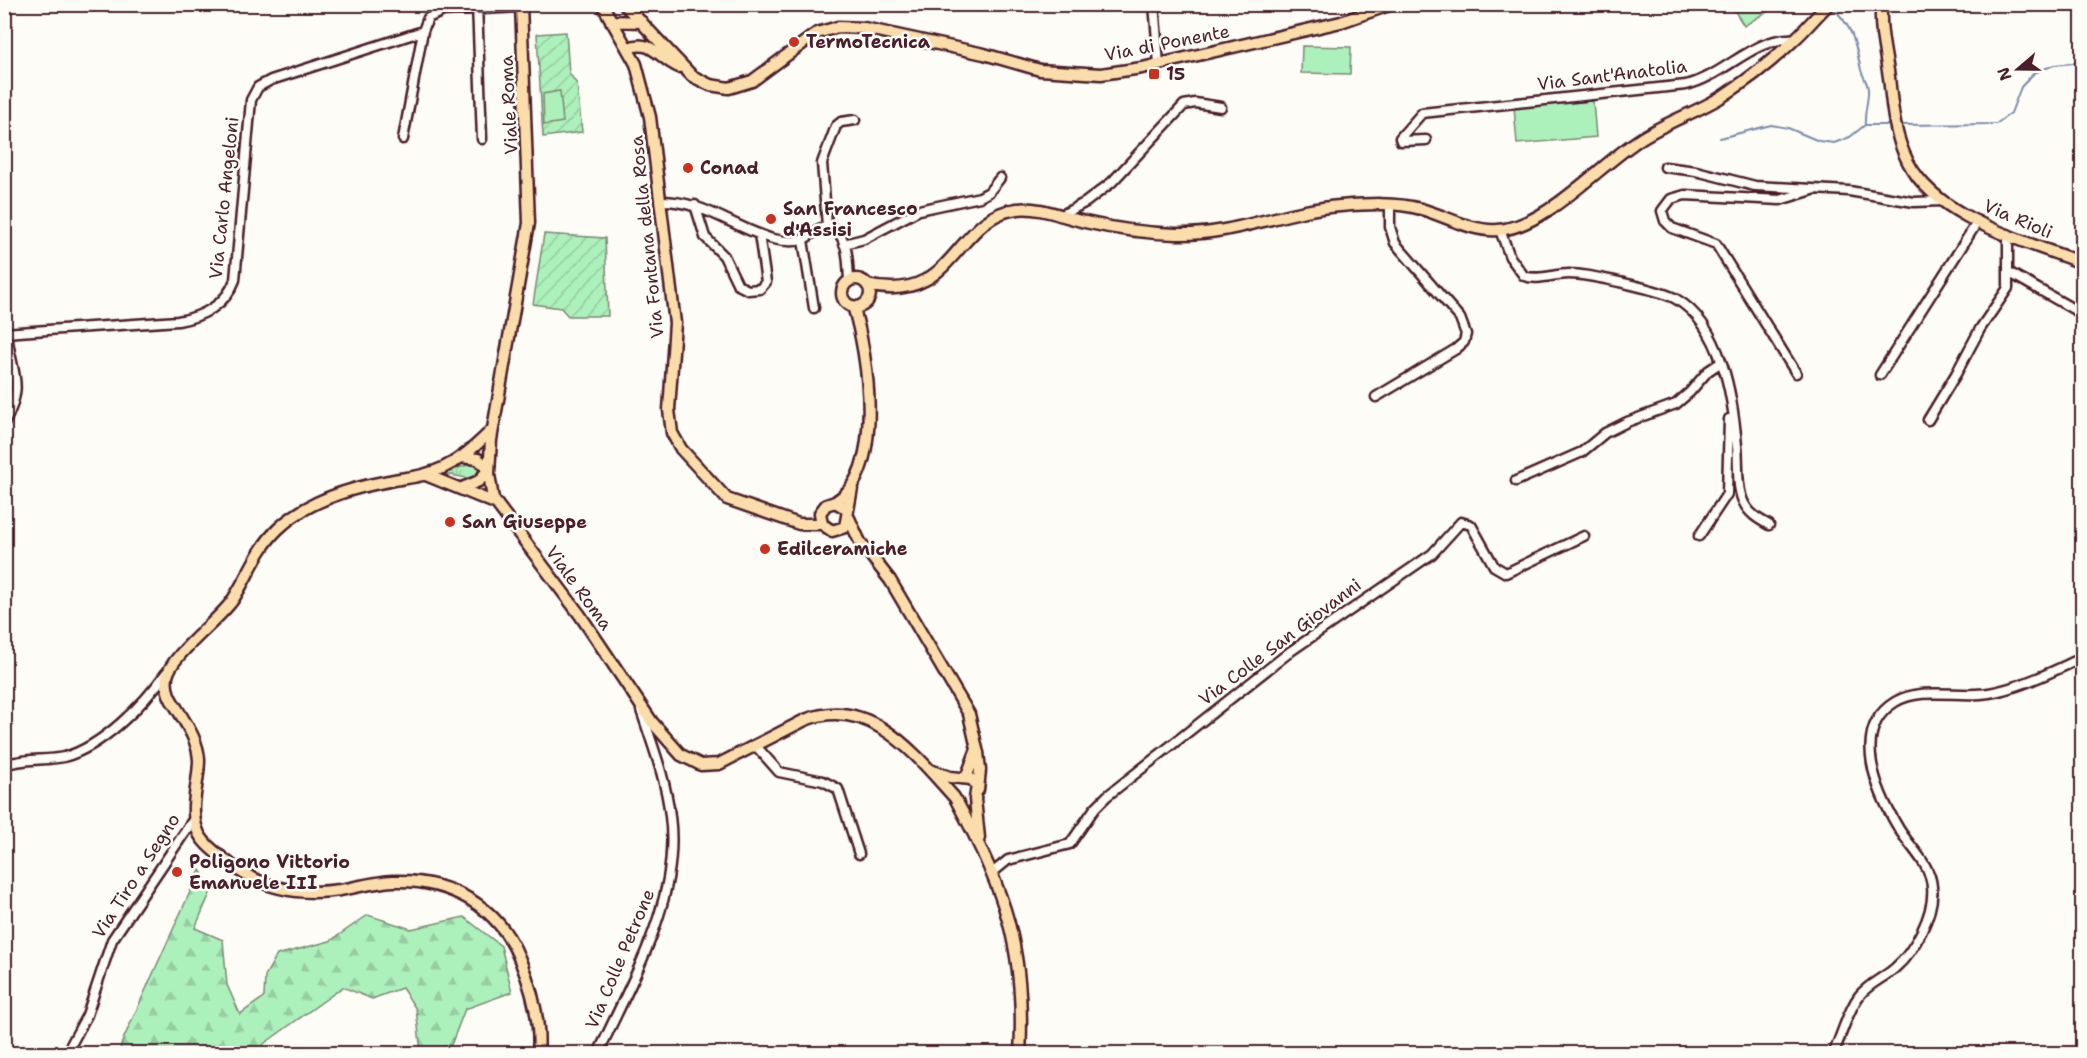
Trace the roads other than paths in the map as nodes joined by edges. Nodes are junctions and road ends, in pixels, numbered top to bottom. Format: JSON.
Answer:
{"nodes":[{"id":1,"x":602,"y":4,"type":"edge"},
{"id":2,"x":624,"y":4,"type":"edge"},
{"id":3,"x":1154,"y":4,"type":"edge"},
{"id":4,"x":1392,"y":4,"type":"edge"},
{"id":5,"x":1829,"y":4,"type":"edge"},
{"id":6,"x":477,"y":6,"type":"edge"},
{"id":7,"x":521,"y":6,"type":"edge"},
{"id":8,"x":1881,"y":6,"type":"edge"},
{"id":9,"x":611,"y":21,"type":"junction"},
{"id":10,"x":643,"y":22,"type":"junction"},
{"id":11,"x":423,"y":31,"type":"junction"},
{"id":12,"x":1795,"y":39,"type":"junction"},
{"id":13,"x":628,"y":48,"type":"junction"},
{"id":14,"x":1159,"y":64,"type":"junction"},
{"id":15,"x":684,"y":69,"type":"junction"},
{"id":16,"x":1221,"y":107,"type":"dead end"},
{"id":17,"x":855,"y":120,"type":"dead end"},
{"id":18,"x":403,"y":139,"type":"dead end"},
{"id":19,"x":482,"y":139,"type":"dead end"},
{"id":20,"x":1426,"y":140,"type":"dead end"},
{"id":21,"x":1665,"y":167,"type":"dead end"},
{"id":22,"x":1000,"y":177,"type":"dead end"},
{"id":23,"x":1813,"y":190,"type":"junction"},
{"id":24,"x":660,"y":201,"type":"junction"},
{"id":25,"x":1942,"y":201,"type":"junction"},
{"id":26,"x":694,"y":205,"type":"junction"},
{"id":27,"x":1390,"y":205,"type":"junction"},
{"id":28,"x":1060,"y":216,"type":"junction"},
{"id":29,"x":1978,"y":221,"type":"junction"},
{"id":30,"x":827,"y":226,"type":"junction"},
{"id":31,"x":1500,"y":230,"type":"junction"},
{"id":32,"x":759,"y":234,"type":"junction"},
{"id":33,"x":2008,"y":234,"type":"junction"},
{"id":34,"x":803,"y":240,"type":"junction"},
{"id":35,"x":844,"y":244,"type":"junction"},
{"id":36,"x":2082,"y":263,"type":"edge"},
{"id":37,"x":2010,"y":273,"type":"junction"},
{"id":38,"x":853,"y":280,"type":"junction"},
{"id":39,"x":867,"y":285,"type":"junction"},
{"id":40,"x":899,"y":288,"type":"junction"},
{"id":41,"x":861,"y":303,"type":"junction"},
{"id":42,"x":814,"y":308,"type":"dead end"},
{"id":43,"x":2082,"y":314,"type":"edge"},
{"id":44,"x":6,"y":333,"type":"edge"},
{"id":45,"x":1720,"y":363,"type":"junction"},
{"id":46,"x":1796,"y":373,"type":"dead end"},
{"id":47,"x":1880,"y":375,"type":"dead end"},
{"id":48,"x":1724,"y":377,"type":"junction"},
{"id":49,"x":1376,"y":397,"type":"dead end"},
{"id":50,"x":1928,"y":420,"type":"dead end"},
{"id":51,"x":4,"y":424,"type":"edge"},
{"id":52,"x":492,"y":430,"type":"junction"},
{"id":53,"x":461,"y":458,"type":"junction"},
{"id":54,"x":489,"y":469,"type":"junction"},
{"id":55,"x":426,"y":475,"type":"junction"},
{"id":56,"x":1516,"y":481,"type":"dead end"},
{"id":57,"x":853,"y":484,"type":"junction"},
{"id":58,"x":462,"y":488,"type":"junction"},
{"id":59,"x":834,"y":502,"type":"junction"},
{"id":60,"x":495,"y":503,"type":"junction"},
{"id":61,"x":848,"y":514,"type":"junction"},
{"id":62,"x":821,"y":519,"type":"junction"},
{"id":63,"x":1769,"y":525,"type":"dead end"},
{"id":64,"x":832,"y":531,"type":"junction"},
{"id":65,"x":1584,"y":536,"type":"dead end"},
{"id":66,"x":1699,"y":536,"type":"dead end"},
{"id":67,"x":860,"y":542,"type":"junction"},
{"id":68,"x":2082,"y":658,"type":"edge"},
{"id":69,"x":170,"y":668,"type":"junction"},
{"id":70,"x":638,"y":701,"type":"junction"},
{"id":71,"x":756,"y":746,"type":"junction"},
{"id":72,"x":977,"y":749,"type":"junction"},
{"id":73,"x":4,"y":765,"type":"edge"},
{"id":74,"x":930,"y":770,"type":"junction"},
{"id":75,"x":964,"y":778,"type":"junction"},
{"id":76,"x":976,"y":794,"type":"junction"},
{"id":77,"x":955,"y":799,"type":"junction"},
{"id":78,"x":195,"y":817,"type":"junction"},
{"id":79,"x":982,"y":851,"type":"junction"},
{"id":80,"x":859,"y":854,"type":"dead end"},
{"id":81,"x":992,"y":873,"type":"junction"},
{"id":82,"x":66,"y":1053,"type":"edge"},
{"id":83,"x":538,"y":1053,"type":"edge"},
{"id":84,"x":598,"y":1053,"type":"edge"},
{"id":85,"x":1020,"y":1053,"type":"edge"},
{"id":86,"x":1833,"y":1053,"type":"edge"}],
"edges":[{"from":1,"to":9,"type":"main road","name":"Via Fontana della Rosa"},
{"from":2,"to":10,"type":"main road","name":"Via di Ponente"},
{"from":3,"to":14,"type":"street"},
{"from":4,"to":14,"type":"main road","name":"Via di Ponente"},
{"from":5,"to":12,"type":"main road"},
{"from":6,"to":7,"type":"street"},
{"from":6,"to":11,"type":"street"},
{"from":6,"to":19,"type":"street"},
{"from":7,"to":52,"type":"main road","name":"Viale Roma"},
{"from":8,"to":25,"type":"main road","name":"Via Rioli"},
{"from":9,"to":10,"type":"main road"},
{"from":9,"to":13,"type":"main road","name":"Via Fontana della Rosa"},
{"from":10,"to":15,"type":"main road","name":"Via di Ponente"},
{"from":11,"to":18,"type":"street"},
{"from":11,"to":44,"type":"street","name":"Via Carlo Angeloni"},
{"from":12,"to":20,"type":"street","name":"Via Sant'Anatolia"},
{"from":12,"to":31,"type":"main road"},
{"from":13,"to":15,"type":"main road","name":"Via di Ponente"},
{"from":13,"to":24,"type":"main road","name":"Via Fontana della Rosa"},
{"from":14,"to":15,"type":"main road","name":"Via di Ponente"},
{"from":16,"to":28,"type":"street"},
{"from":17,"to":30,"type":"street"},
{"from":21,"to":23,"type":"street"},
{"from":22,"to":35,"type":"street"},
{"from":23,"to":25,"type":"street"},
{"from":23,"to":46,"type":"street"},
{"from":24,"to":26,"type":"street"},
{"from":24,"to":62,"type":"main road","name":"Via Fontana della Rosa"},
{"from":25,"to":29,"type":"main road","name":"Via Rioli"},
{"from":26,"to":32,"type":"street"},
{"from":26,"to":32,"type":"street"},
{"from":27,"to":28,"type":"main road"},
{"from":27,"to":31,"type":"main road"},
{"from":27,"to":49,"type":"street"},
{"from":28,"to":40,"type":"main road"},
{"from":29,"to":33,"type":"main road","name":"Via Rioli"},
{"from":29,"to":47,"type":"street"},
{"from":30,"to":34,"type":"street"},
{"from":30,"to":35,"type":"street"},
{"from":31,"to":45,"type":"street"},
{"from":32,"to":34,"type":"street"},
{"from":33,"to":36,"type":"main road","name":"Via Rioli"},
{"from":33,"to":37,"type":"street"},
{"from":34,"to":42,"type":"street"},
{"from":35,"to":38,"type":"street"},
{"from":37,"to":43,"type":"street"},
{"from":37,"to":50,"type":"street"},
{"from":38,"to":39,"type":"main road"},
{"from":38,"to":41,"type":"main road"},
{"from":39,"to":40,"type":"main road"},
{"from":39,"to":41,"type":"main road"},
{"from":40,"to":41,"type":"main road"},
{"from":41,"to":57,"type":"main road"},
{"from":44,"to":51,"type":"street"},
{"from":45,"to":48,"type":"street"},
{"from":45,"to":56,"type":"street"},
{"from":48,"to":63,"type":"street"},
{"from":48,"to":66,"type":"street"},
{"from":52,"to":53,"type":"main road"},
{"from":52,"to":54,"type":"main road","name":"Viale Roma"},
{"from":53,"to":54,"type":"main road"},
{"from":53,"to":55,"type":"main road"},
{"from":54,"to":58,"type":"main road"},
{"from":54,"to":60,"type":"main road","name":"Viale Roma"},
{"from":55,"to":58,"type":"main road"},
{"from":55,"to":69,"type":"main road"},
{"from":57,"to":59,"type":"main road"},
{"from":57,"to":61,"type":"main road"},
{"from":58,"to":60,"type":"main road"},
{"from":59,"to":61,"type":"main road"},
{"from":59,"to":62,"type":"main road"},
{"from":60,"to":70,"type":"main road","name":"Viale Roma"},
{"from":61,"to":64,"type":"main road"},
{"from":61,"to":67,"type":"main road"},
{"from":62,"to":64,"type":"main road"},
{"from":64,"to":67,"type":"main road"},
{"from":65,"to":81,"type":"street","name":"Via Colle San Giovanni"},
{"from":67,"to":72,"type":"main road"},
{"from":68,"to":86,"type":"street"},
{"from":69,"to":73,"type":"street"},
{"from":69,"to":78,"type":"main road"},
{"from":70,"to":71,"type":"main road","name":"Viale Roma"},
{"from":70,"to":84,"type":"street","name":"Via Colle Petrone"},
{"from":71,"to":74,"type":"main road","name":"Viale Roma"},
{"from":71,"to":80,"type":"street"},
{"from":72,"to":75,"type":"main road"},
{"from":72,"to":76,"type":"main road","name":"Viale Roma"},
{"from":74,"to":75,"type":"main road"},
{"from":74,"to":77,"type":"main road","name":"Viale Roma"},
{"from":75,"to":76,"type":"main road"},
{"from":75,"to":77,"type":"main road"},
{"from":76,"to":77,"type":"main road"},
{"from":76,"to":79,"type":"main road","name":"Viale Roma"},
{"from":77,"to":79,"type":"main road","name":"Viale Roma"},
{"from":78,"to":82,"type":"street","name":"Via Tiro a Segno"},
{"from":78,"to":83,"type":"main road"},
{"from":79,"to":81,"type":"main road","name":"Viale Roma"},
{"from":81,"to":85,"type":"main road","name":"Viale Roma"}]}
